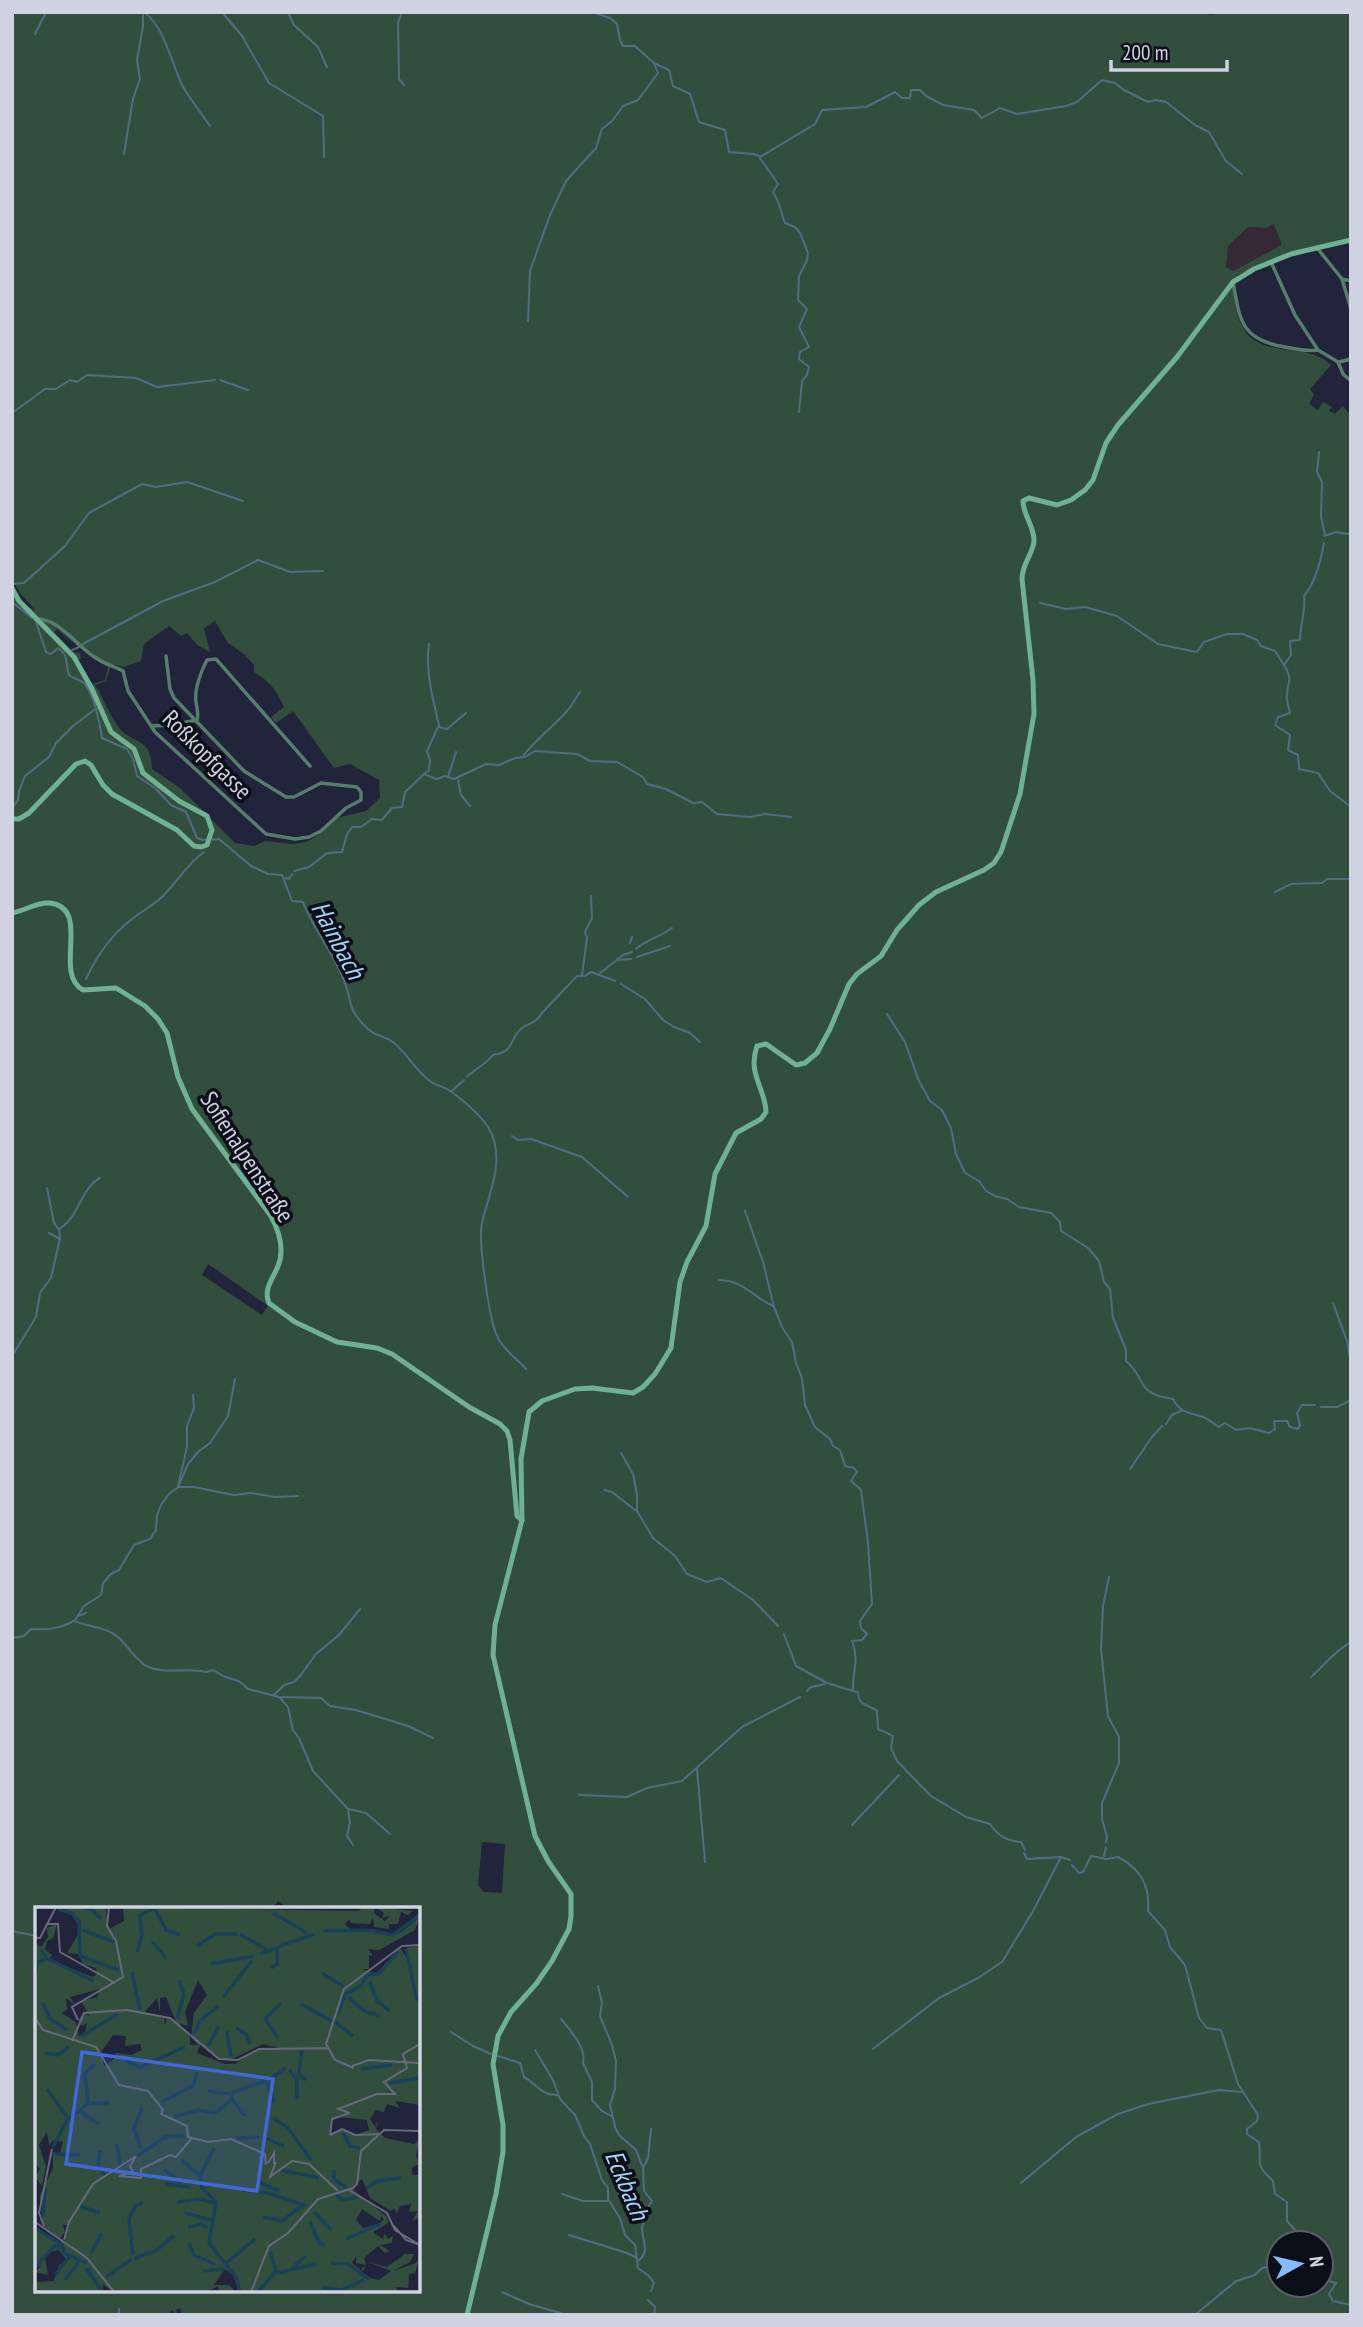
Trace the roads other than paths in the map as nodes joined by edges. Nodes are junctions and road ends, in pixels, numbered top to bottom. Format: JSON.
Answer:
{"nodes":[{"id":1,"x":1351,"y":240,"type":"edge"},
{"id":2,"x":1318,"y":247,"type":"junction"},
{"id":3,"x":1271,"y":262,"type":"junction"},
{"id":4,"x":1342,"y":279,"type":"junction"},
{"id":5,"x":1351,"y":281,"type":"edge"},
{"id":6,"x":1233,"y":282,"type":"junction"},
{"id":7,"x":1351,"y":309,"type":"edge"},
{"id":8,"x":1318,"y":351,"type":"junction"},
{"id":9,"x":1351,"y":359,"type":"edge"},
{"id":10,"x":1338,"y":362,"type":"junction"},
{"id":11,"x":1351,"y":381,"type":"edge"},
{"id":12,"x":12,"y":589,"type":"edge"},
{"id":13,"x":39,"y":619,"type":"junction"},
{"id":14,"x":166,"y":656,"type":"dead end"},
{"id":15,"x":197,"y":720,"type":"junction"},
{"id":16,"x":151,"y":726,"type":"junction"},
{"id":17,"x":310,"y":766,"type":"dead end"},
{"id":18,"x":12,"y":819,"type":"edge"},
{"id":19,"x":12,"y":912,"type":"edge"},
{"id":20,"x":522,"y":1520,"type":"junction"},
{"id":21,"x":467,"y":2315,"type":"edge"}],
"edges":[{"from":1,"to":2,"type":"main road"},
{"from":2,"to":3,"type":"main road"},
{"from":2,"to":4,"type":"street"},
{"from":3,"to":6,"type":"main road"},
{"from":3,"to":8,"type":"street"},
{"from":4,"to":5,"type":"street"},
{"from":4,"to":7,"type":"street"},
{"from":6,"to":8,"type":"street"},
{"from":6,"to":20,"type":"main road"},
{"from":8,"to":10,"type":"street"},
{"from":9,"to":10,"type":"street"},
{"from":10,"to":11,"type":"street"},
{"from":12,"to":13,"type":"main road"},
{"from":13,"to":16,"type":"street","name":"Roßkopfgasse"},
{"from":13,"to":18,"type":"main road"},
{"from":14,"to":15,"type":"street"},
{"from":15,"to":16,"type":"street"},
{"from":15,"to":16,"type":"street","name":"Roßkopfgasse"},
{"from":15,"to":17,"type":"street"},
{"from":19,"to":20,"type":"main road","name":"Sofienalpenstraße"},
{"from":20,"to":21,"type":"main road"}]}
